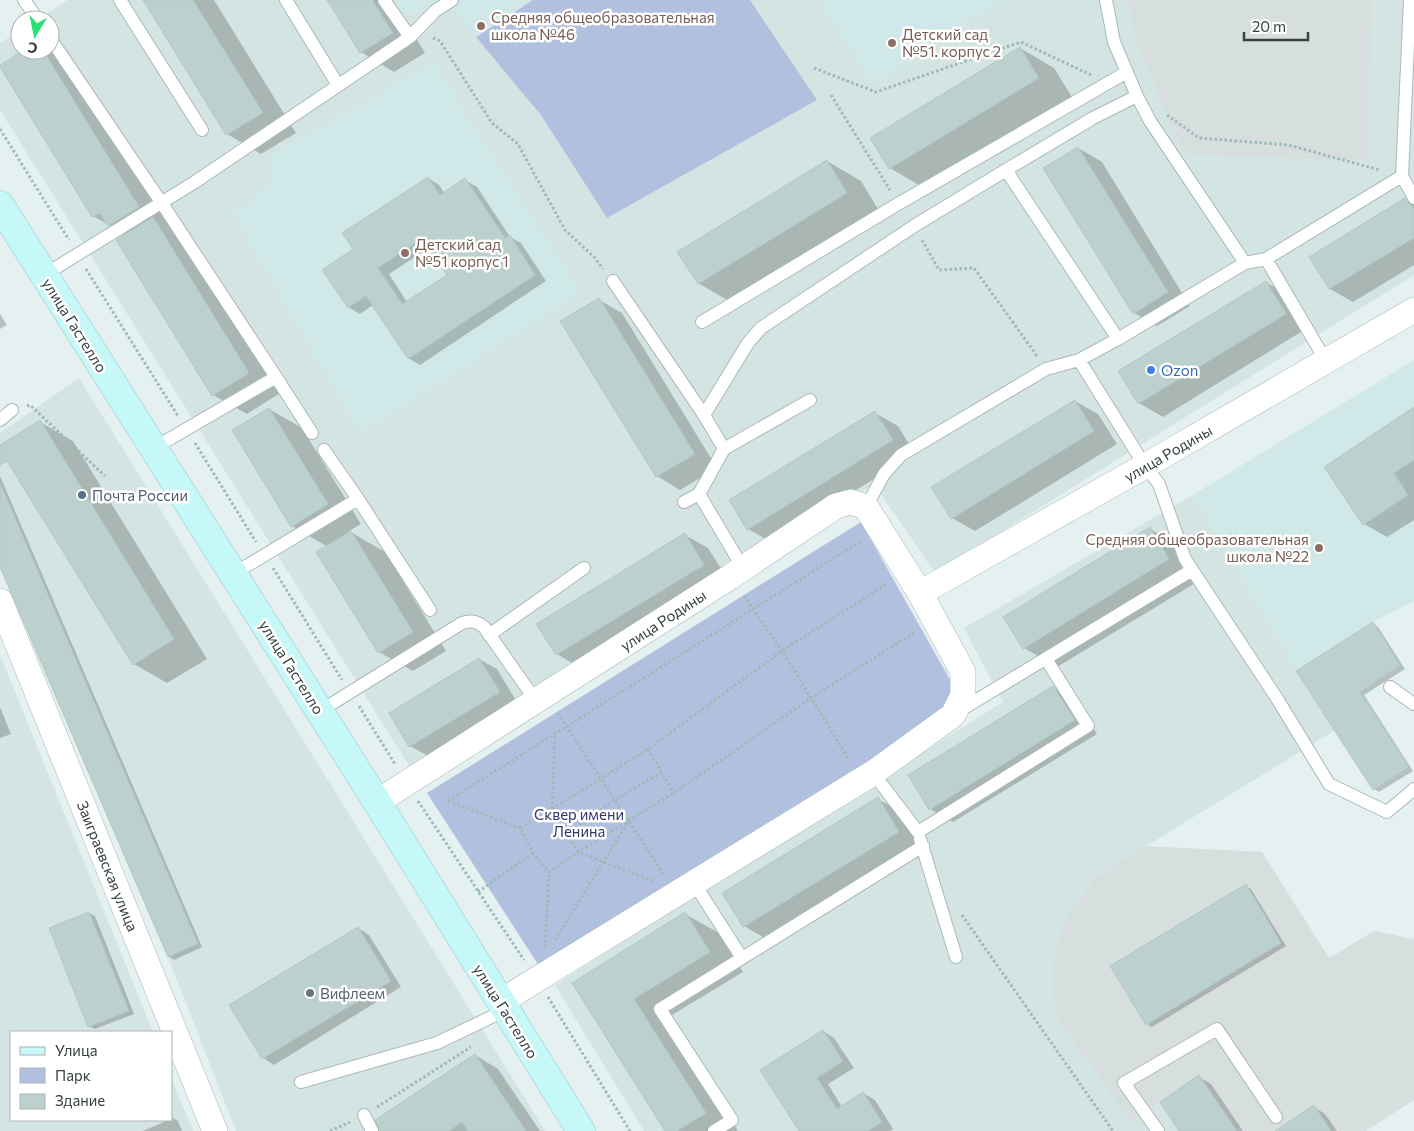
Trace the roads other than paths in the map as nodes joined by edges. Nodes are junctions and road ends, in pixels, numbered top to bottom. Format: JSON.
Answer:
{"nodes":[{"id":1,"x":120,"y":0,"type":"edge"},
{"id":2,"x":286,"y":0,"type":"edge"},
{"id":3,"x":384,"y":0,"type":"edge"},
{"id":4,"x":452,"y":0,"type":"edge"},
{"id":5,"x":1106,"y":0,"type":"edge"},
{"id":6,"x":1410,"y":0,"type":"edge"},
{"id":7,"x":410,"y":37,"type":"junction"},
{"id":8,"x":60,"y":53,"type":"edge"},
{"id":9,"x":1127,"y":72,"type":"junction"},
{"id":10,"x":338,"y":85,"type":"junction"},
{"id":11,"x":1137,"y":96,"type":"junction"},
{"id":12,"x":202,"y":130,"type":"dead end"},
{"id":13,"x":1006,"y":170,"type":"junction"},
{"id":14,"x":1402,"y":176,"type":"junction"},
{"id":15,"x":1414,"y":198,"type":"edge"},
{"id":16,"x":161,"y":202,"type":"junction"},
{"id":17,"x":0,"y":205,"type":"edge"},
{"id":18,"x":1266,"y":259,"type":"junction"},
{"id":19,"x":1245,"y":263,"type":"junction"},
{"id":20,"x":44,"y":275,"type":"junction"},
{"id":21,"x":613,"y":281,"type":"road end"},
{"id":22,"x":1414,"y":310,"type":"edge"},
{"id":23,"x":702,"y":322,"type":"dead end"},
{"id":24,"x":1118,"y":339,"type":"junction"},
{"id":25,"x":1079,"y":360,"type":"junction"},
{"id":26,"x":1326,"y":361,"type":"junction"},
{"id":27,"x":276,"y":377,"type":"junction"},
{"id":28,"x":810,"y":400,"type":"dead end"},
{"id":29,"x":12,"y":410,"type":"road end"},
{"id":30,"x":704,"y":415,"type":"junction"},
{"id":31,"x":0,"y":420,"type":"edge"},
{"id":32,"x":312,"y":433,"type":"dead end"},
{"id":33,"x":154,"y":448,"type":"junction"},
{"id":34,"x":724,"y":449,"type":"junction"},
{"id":35,"x":324,"y":450,"type":"dead end"},
{"id":36,"x":1145,"y":466,"type":"junction"},
{"id":37,"x":698,"y":494,"type":"junction"},
{"id":38,"x":358,"y":499,"type":"junction"},
{"id":39,"x":684,"y":502,"type":"dead end"},
{"id":40,"x":866,"y":507,"type":"junction"},
{"id":41,"x":584,"y":568,"type":"dead end"},
{"id":42,"x":1192,"y":570,"type":"junction"},
{"id":43,"x":736,"y":572,"type":"junction"},
{"id":44,"x":233,"y":574,"type":"junction"},
{"id":45,"x":920,"y":593,"type":"junction"},
{"id":46,"x":0,"y":601,"type":"edge"},
{"id":47,"x":430,"y":610,"type":"dead end"},
{"id":48,"x":489,"y":635,"type":"junction"},
{"id":49,"x":1046,"y":659,"type":"junction"},
{"id":50,"x":1390,"y":687,"type":"dead end"},
{"id":51,"x":541,"y":698,"type":"junction"},
{"id":52,"x":1414,"y":704,"type":"edge"},
{"id":53,"x":320,"y":711,"type":"junction"},
{"id":54,"x":953,"y":715,"type":"junction"},
{"id":55,"x":868,"y":777,"type":"junction"},
{"id":56,"x":1414,"y":789,"type":"edge"},
{"id":57,"x":377,"y":802,"type":"junction"},
{"id":58,"x":918,"y":832,"type":"junction"},
{"id":59,"x":923,"y":846,"type":"junction"},
{"id":60,"x":677,"y":887,"type":"junction"},
{"id":61,"x":956,"y":957,"type":"dead end"},
{"id":62,"x":742,"y":958,"type":"junction"},
{"id":63,"x":503,"y":1006,"type":"junction"},
{"id":64,"x":301,"y":1082,"type":"dead end"},
{"id":65,"x":364,"y":1115,"type":"road end"},
{"id":66,"x":1276,"y":1117,"type":"dead end"},
{"id":67,"x":215,"y":1131,"type":"edge"},
{"id":68,"x":372,"y":1131,"type":"edge"},
{"id":69,"x":581,"y":1131,"type":"edge"},
{"id":70,"x":714,"y":1131,"type":"edge"},
{"id":71,"x":1158,"y":1131,"type":"edge"}],
"edges":[{"from":1,"to":12,"type":"lane"},
{"from":2,"to":10,"type":"lane"},
{"from":3,"to":7,"type":"lane"},
{"from":4,"to":7,"type":"lane"},
{"from":5,"to":9,"type":"lane"},
{"from":6,"to":14,"type":"lane"},
{"from":7,"to":10,"type":"lane"},
{"from":8,"to":16,"type":"lane"},
{"from":9,"to":11,"type":"lane"},
{"from":9,"to":23,"type":"lane"},
{"from":10,"to":16,"type":"lane"},
{"from":11,"to":13,"type":"lane"},
{"from":11,"to":19,"type":"lane"},
{"from":13,"to":24,"type":"lane"},
{"from":13,"to":30,"type":"lane"},
{"from":14,"to":15,"type":"lane"},
{"from":14,"to":18,"type":"lane"},
{"from":16,"to":20,"type":"lane"},
{"from":16,"to":27,"type":"lane"},
{"from":17,"to":20,"type":"street","name":"улица Гастелло"},
{"from":18,"to":19,"type":"lane"},
{"from":18,"to":26,"type":"lane"},
{"from":19,"to":24,"type":"lane"},
{"from":20,"to":33,"type":"street","name":"улица Гастелло"},
{"from":21,"to":30,"type":"lane"},
{"from":22,"to":26,"type":"street","name":"улица Родины"},
{"from":24,"to":25,"type":"lane"},
{"from":25,"to":36,"type":"lane"},
{"from":25,"to":40,"type":"lane"},
{"from":26,"to":36,"type":"street","name":"улица Родины"},
{"from":27,"to":32,"type":"lane"},
{"from":27,"to":33,"type":"lane"},
{"from":28,"to":34,"type":"lane"},
{"from":29,"to":31,"type":"lane"},
{"from":30,"to":34,"type":"lane"},
{"from":33,"to":44,"type":"street","name":"улица Гастелло"},
{"from":34,"to":37,"type":"lane"},
{"from":35,"to":38,"type":"lane"},
{"from":36,"to":42,"type":"lane"},
{"from":36,"to":45,"type":"street","name":"улица Родины"},
{"from":37,"to":39,"type":"lane"},
{"from":37,"to":43,"type":"lane"},
{"from":38,"to":44,"type":"lane"},
{"from":38,"to":47,"type":"lane"},
{"from":40,"to":43,"type":"street","name":"улица Родины"},
{"from":40,"to":45,"type":"street"},
{"from":41,"to":48,"type":"lane"},
{"from":42,"to":49,"type":"lane"},
{"from":42,"to":56,"type":"lane"},
{"from":43,"to":51,"type":"street","name":"улица Родины"},
{"from":44,"to":53,"type":"street","name":"улица Гастелло"},
{"from":45,"to":54,"type":"street"},
{"from":46,"to":67,"type":"street","name":"Заиграевская улица"},
{"from":48,"to":51,"type":"lane"},
{"from":48,"to":53,"type":"lane"},
{"from":49,"to":54,"type":"lane"},
{"from":49,"to":58,"type":"lane"},
{"from":50,"to":52,"type":"lane"},
{"from":51,"to":57,"type":"street","name":"улица Родины"},
{"from":53,"to":57,"type":"street","name":"улица Гастелло"},
{"from":54,"to":55,"type":"street"},
{"from":55,"to":58,"type":"lane"},
{"from":55,"to":60,"type":"street"},
{"from":57,"to":63,"type":"street","name":"улица Гастелло"},
{"from":58,"to":59,"type":"lane"},
{"from":59,"to":61,"type":"lane"},
{"from":59,"to":62,"type":"lane"},
{"from":60,"to":62,"type":"lane"},
{"from":60,"to":63,"type":"street"},
{"from":62,"to":70,"type":"lane"},
{"from":63,"to":64,"type":"lane"},
{"from":63,"to":69,"type":"street","name":"улица Гастелло"},
{"from":65,"to":68,"type":"lane"},
{"from":66,"to":71,"type":"lane"}]}
